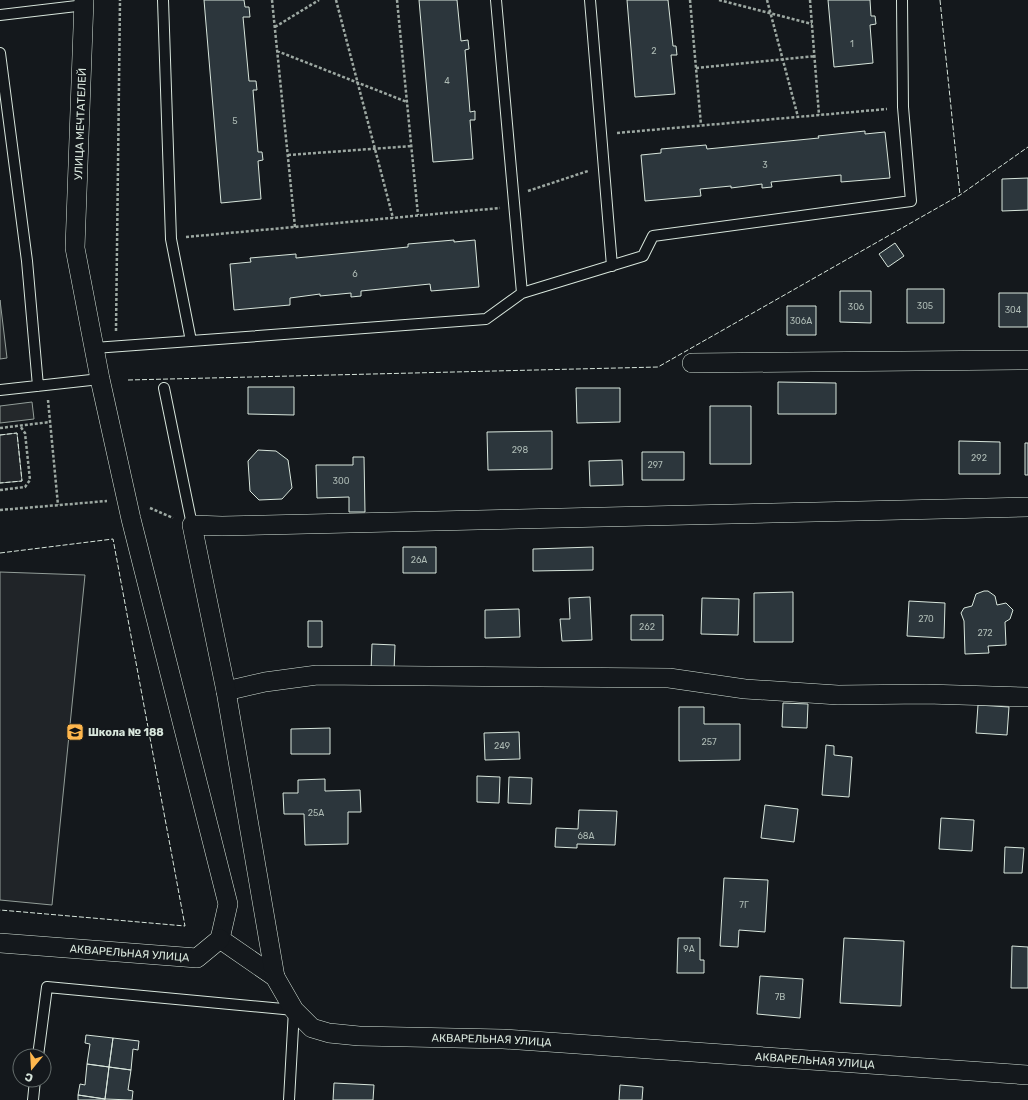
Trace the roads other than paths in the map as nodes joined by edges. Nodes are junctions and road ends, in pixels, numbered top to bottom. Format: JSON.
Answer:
{"nodes":[{"id":1,"x":163,"y":0,"type":"edge"},
{"id":2,"x":496,"y":0,"type":"edge"},
{"id":3,"x":590,"y":0,"type":"edge"},
{"id":4,"x":902,"y":0,"type":"edge"},
{"id":5,"x":85,"y":3,"type":"edge"},
{"id":6,"x":0,"y":16,"type":"edge"},
{"id":7,"x":0,"y":53,"type":"edge"},
{"id":8,"x":612,"y":266,"type":"junction"},
{"id":9,"x":522,"y":293,"type":"junction"},
{"id":10,"x":191,"y":341,"type":"junction"},
{"id":11,"x":94,"y":348,"type":"junction"},
{"id":12,"x":1028,"y":360,"type":"edge"},
{"id":13,"x":692,"y":363,"type":"dead end"},
{"id":14,"x":100,"y":379,"type":"junction"},
{"id":15,"x":38,"y":386,"type":"junction"},
{"id":16,"x":164,"y":388,"type":"dead end"},
{"id":17,"x":0,"y":390,"type":"edge"},
{"id":18,"x":1028,"y":507,"type":"edge"},
{"id":19,"x":192,"y":525,"type":"junction"},
{"id":20,"x":226,"y":690,"type":"junction"},
{"id":21,"x":1028,"y":697,"type":"edge"},
{"id":22,"x":220,"y":939,"type":"junction"},
{"id":23,"x":0,"y":943,"type":"edge"},
{"id":24,"x":275,"y":977,"type":"junction"},
{"id":25,"x":294,"y":1010,"type":"junction"},
{"id":26,"x":39,"y":1048,"type":"edge"},
{"id":27,"x":1028,"y":1075,"type":"edge"},
{"id":28,"x":34,"y":1088,"type":"edge"},
{"id":29,"x":32,"y":1100,"type":"edge"},
{"id":30,"x":289,"y":1100,"type":"edge"}],
"edges":[{"from":1,"to":10,"type":"lane"},
{"from":2,"to":9,"type":"lane"},
{"from":3,"to":8,"type":"lane"},
{"from":4,"to":8,"type":"lane"},
{"from":5,"to":6,"type":"lane"},
{"from":5,"to":11,"type":"street","name":"УЛИЦА МЕЧТАТЕЛЕЙ"},
{"from":7,"to":15,"type":"lane"},
{"from":8,"to":9,"type":"lane"},
{"from":9,"to":10,"type":"lane"},
{"from":10,"to":11,"type":"lane"},
{"from":11,"to":14,"type":"street","name":"УЛИЦА МЕЧТАТЕЛЕЙ"},
{"from":12,"to":13,"type":"street"},
{"from":14,"to":15,"type":"lane"},
{"from":14,"to":22,"type":"street","name":"УЛИЦА МЕЧТАТЕЛЕЙ"},
{"from":15,"to":17,"type":"lane"},
{"from":16,"to":19,"type":"lane"},
{"from":18,"to":19,"type":"street"},
{"from":19,"to":20,"type":"street"},
{"from":20,"to":21,"type":"street"},
{"from":20,"to":24,"type":"street"},
{"from":22,"to":23,"type":"street","name":"АКВАРЕЛЬНАЯ УЛИЦА"},
{"from":22,"to":24,"type":"street","name":"АКВАРЕЛЬНАЯ УЛИЦА"},
{"from":24,"to":25,"type":"street","name":"АКВАРЕЛЬНАЯ УЛИЦА"},
{"from":25,"to":26,"type":"lane"},
{"from":25,"to":27,"type":"street","name":"АКВАРЕЛЬНАЯ УЛИЦА"},
{"from":25,"to":30,"type":"lane"},
{"from":28,"to":29,"type":"lane"}]}
